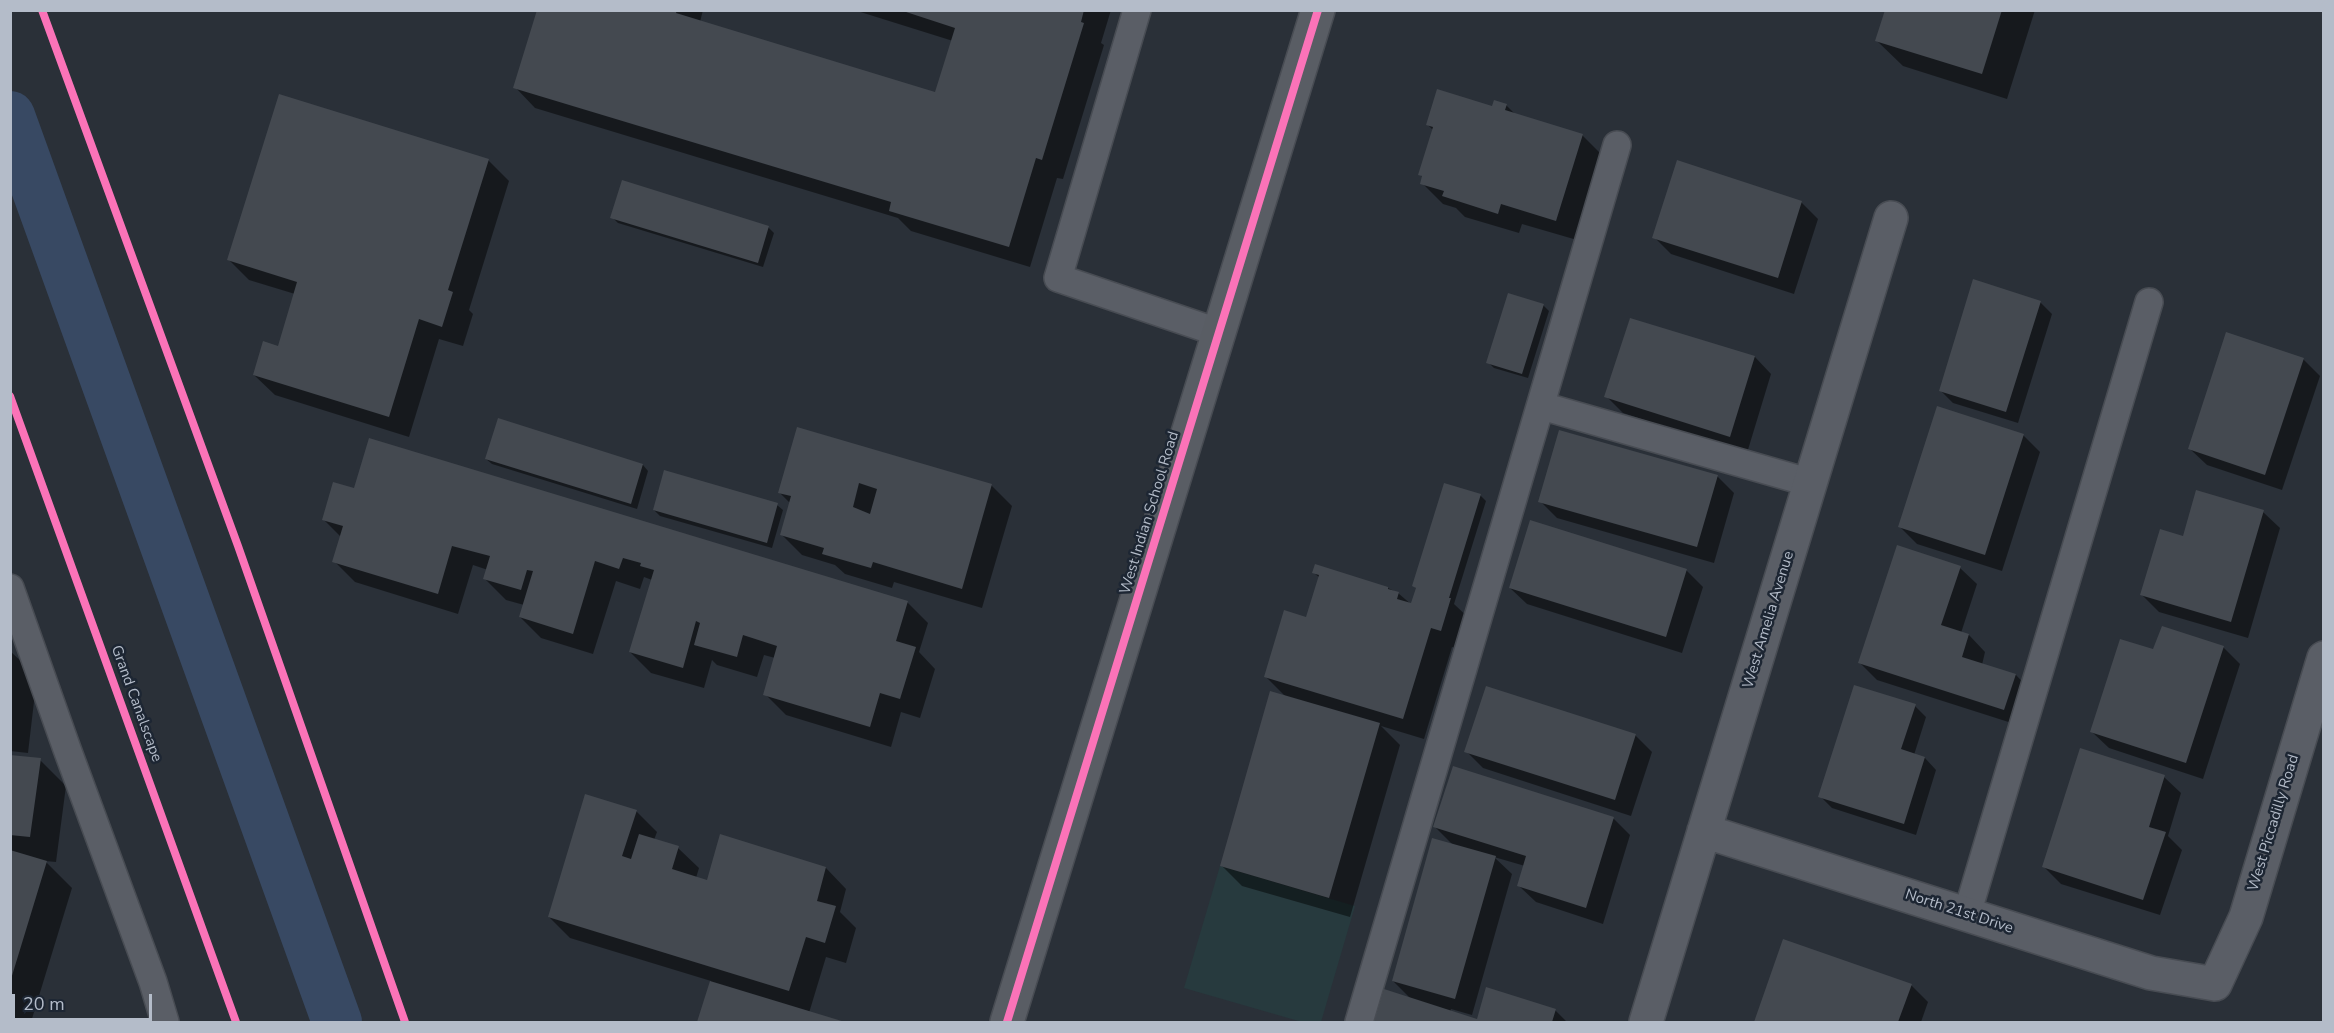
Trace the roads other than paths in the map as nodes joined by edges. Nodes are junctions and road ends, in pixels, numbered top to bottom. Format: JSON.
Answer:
{"nodes":[{"id":1,"x":1137,"y":10,"type":"edge"},
{"id":2,"x":1317,"y":10,"type":"edge"},
{"id":3,"x":1617,"y":145,"type":"dead end"},
{"id":4,"x":1891,"y":218,"type":"dead end"},
{"id":5,"x":2149,"y":302,"type":"dead end"},
{"id":6,"x":1220,"y":333,"type":"junction"},
{"id":7,"x":1542,"y":406,"type":"junction"},
{"id":8,"x":1811,"y":483,"type":"junction"},
{"id":9,"x":10,"y":588,"type":"edge"},
{"id":10,"x":2324,"y":658,"type":"edge"},
{"id":11,"x":1704,"y":831,"type":"junction"},
{"id":12,"x":1967,"y":914,"type":"junction"},
{"id":13,"x":2215,"y":984,"type":"joint"},
{"id":14,"x":165,"y":1023,"type":"edge"},
{"id":15,"x":1007,"y":1023,"type":"edge"},
{"id":16,"x":1359,"y":1023,"type":"edge"},
{"id":17,"x":1646,"y":1023,"type":"edge"}],
"edges":[{"from":1,"to":6,"type":"lane"},
{"from":2,"to":6,"type":"main road","name":"West Indian School Road"},
{"from":3,"to":7,"type":"lane"},
{"from":4,"to":8,"type":"street","name":"West Amelia Avenue"},
{"from":5,"to":12,"type":"lane"},
{"from":6,"to":15,"type":"main road","name":"West Indian School Road"},
{"from":7,"to":8,"type":"lane"},
{"from":7,"to":16,"type":"lane"},
{"from":8,"to":11,"type":"street","name":"West Amelia Avenue"},
{"from":9,"to":14,"type":"lane"},
{"from":10,"to":13,"type":"street","name":"West Piccadilly Road"},
{"from":11,"to":12,"type":"street","name":"North 21st Drive"},
{"from":11,"to":17,"type":"street","name":"West Amelia Avenue"},
{"from":12,"to":13,"type":"street","name":"North 21st Drive"}]}
